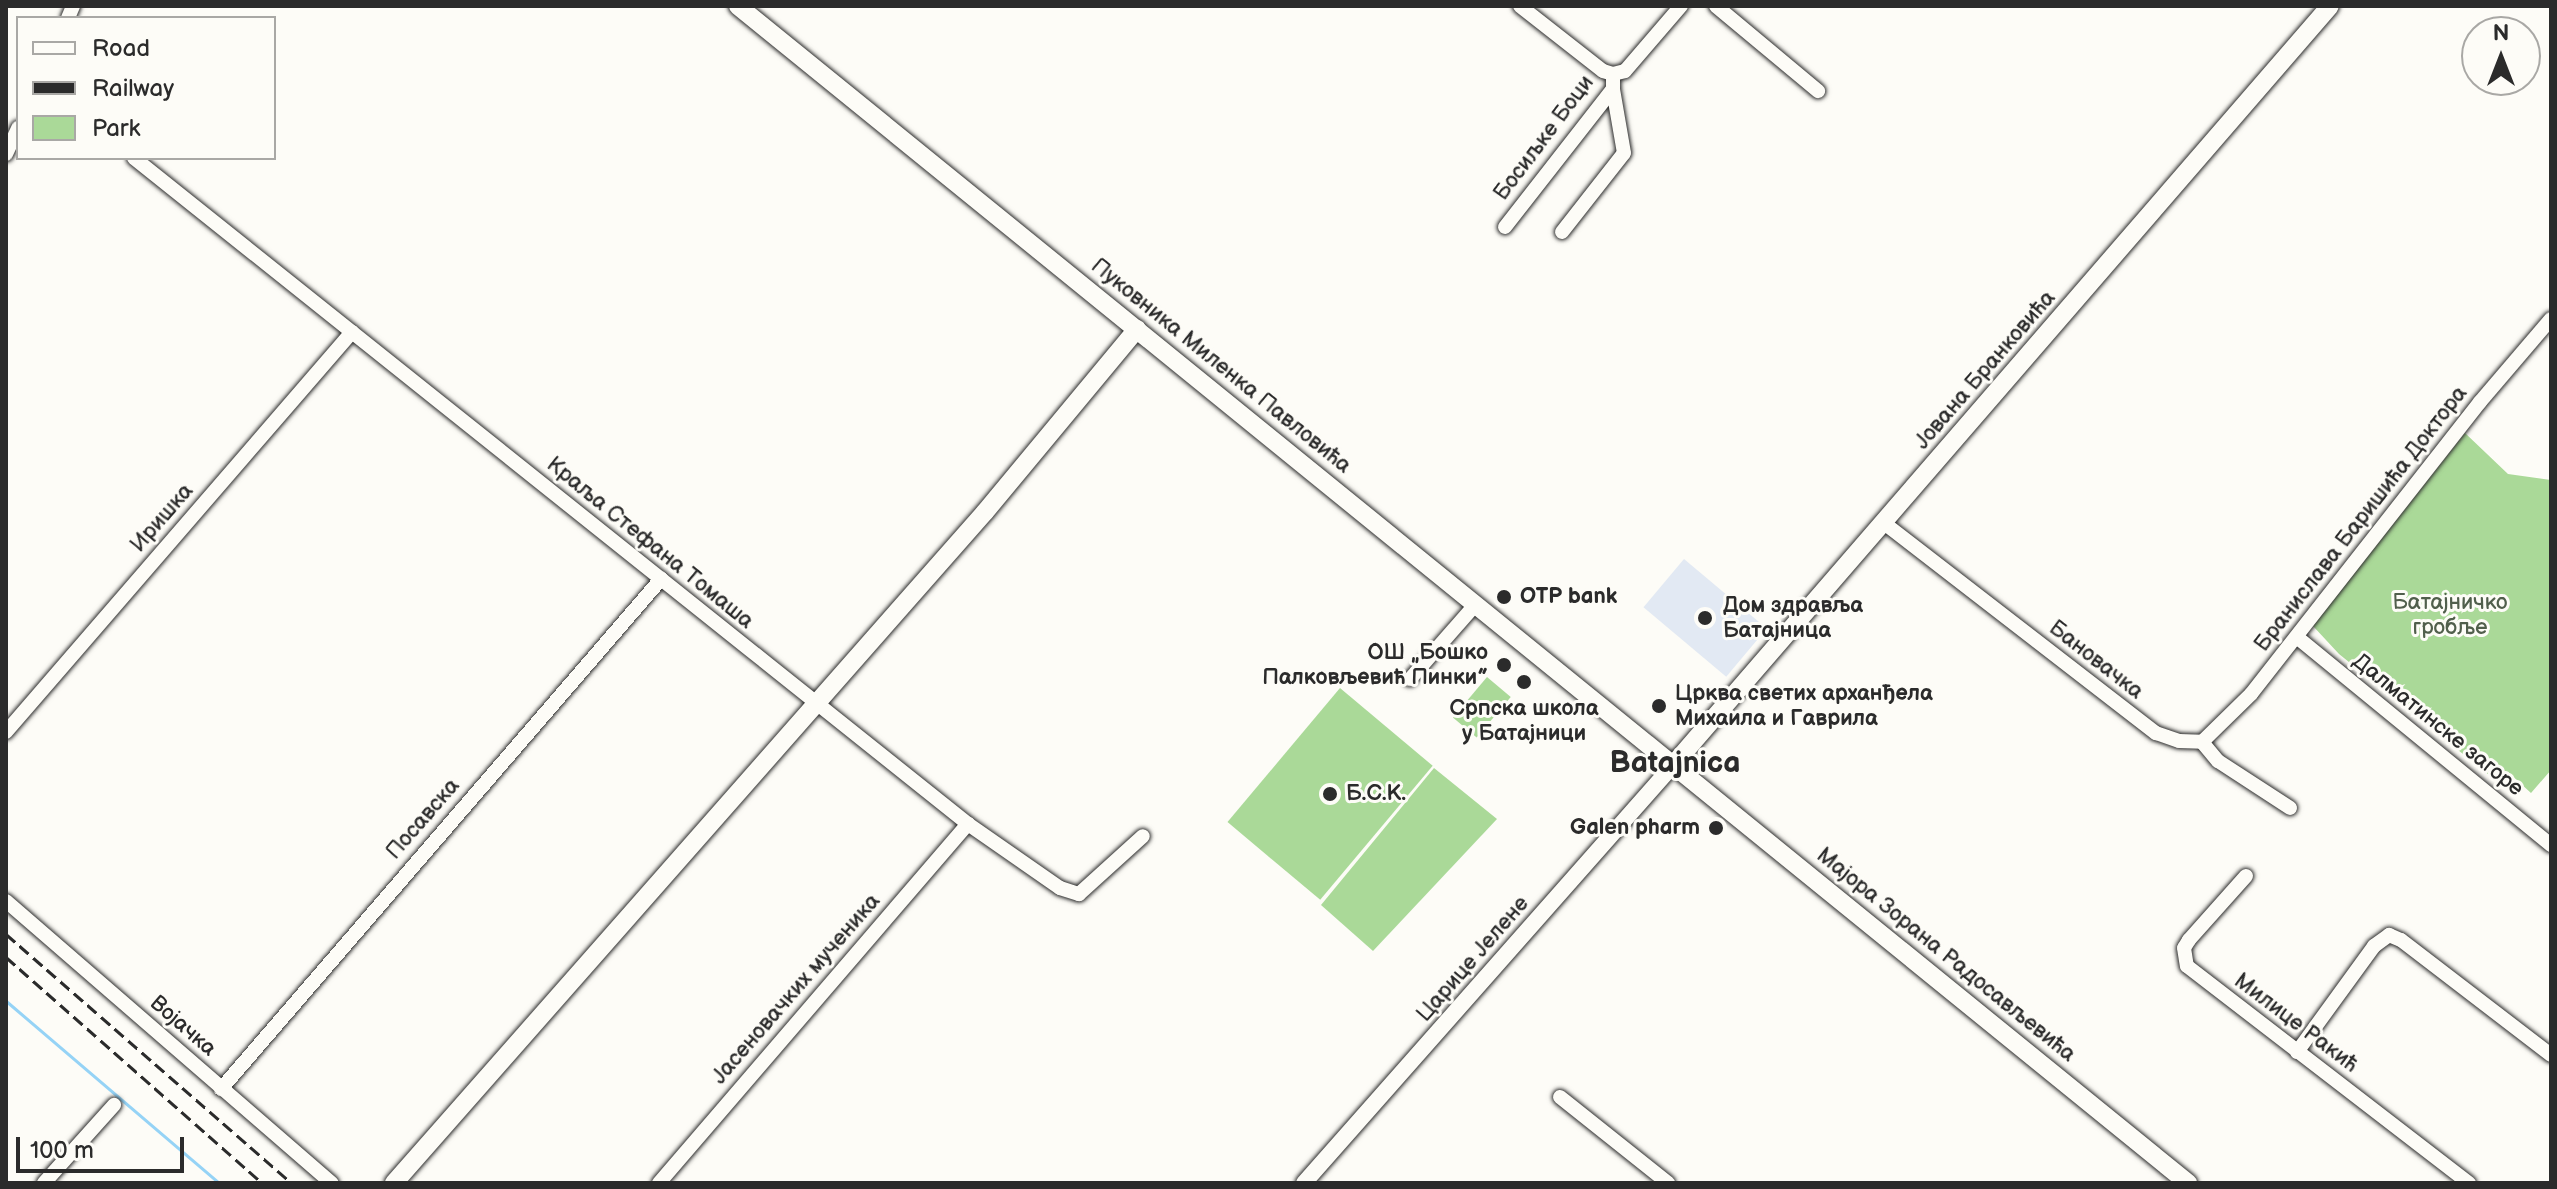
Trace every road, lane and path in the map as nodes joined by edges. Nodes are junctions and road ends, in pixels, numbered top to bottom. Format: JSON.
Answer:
{"nodes":[{"id":1,"x":738,"y":6,"type":"edge"},
{"id":2,"x":1681,"y":6,"type":"edge"},
{"id":3,"x":1716,"y":6,"type":"edge"},
{"id":4,"x":2330,"y":6,"type":"edge"},
{"id":5,"x":1526,"y":8,"type":"edge"},
{"id":6,"x":1619,"y":72,"type":"junction"},
{"id":7,"x":1613,"y":89,"type":"junction"},
{"id":8,"x":1818,"y":91,"type":"dead end"},
{"id":9,"x":16,"y":132,"type":"edge"},
{"id":10,"x":6,"y":154,"type":"edge"},
{"id":11,"x":137,"y":160,"type":"edge"},
{"id":12,"x":1505,"y":227,"type":"dead end"},
{"id":13,"x":1562,"y":232,"type":"dead end"},
{"id":14,"x":2551,"y":319,"type":"edge"},
{"id":15,"x":1137,"y":329,"type":"junction"},
{"id":16,"x":352,"y":332,"type":"junction"},
{"id":17,"x":1884,"y":523,"type":"junction"},
{"id":18,"x":661,"y":579,"type":"junction"},
{"id":19,"x":1476,"y":604,"type":"junction"},
{"id":20,"x":2298,"y":638,"type":"junction"},
{"id":21,"x":1410,"y":679,"type":"dead end"},
{"id":22,"x":816,"y":704,"type":"junction"},
{"id":23,"x":6,"y":732,"type":"edge"},
{"id":24,"x":2202,"y":742,"type":"junction"},
{"id":25,"x":1674,"y":764,"type":"junction"},
{"id":26,"x":2290,"y":808,"type":"dead end"},
{"id":27,"x":968,"y":824,"type":"junction"},
{"id":28,"x":1143,"y":836,"type":"dead end"},
{"id":29,"x":2551,"y":845,"type":"edge"},
{"id":30,"x":2246,"y":876,"type":"dead end"},
{"id":31,"x":6,"y":901,"type":"edge"},
{"id":32,"x":2297,"y":1052,"type":"junction"},
{"id":33,"x":2551,"y":1055,"type":"edge"},
{"id":34,"x":221,"y":1089,"type":"junction"},
{"id":35,"x":1560,"y":1097,"type":"dead end"},
{"id":36,"x":114,"y":1105,"type":"dead end"},
{"id":37,"x":44,"y":1183,"type":"edge"},
{"id":38,"x":332,"y":1183,"type":"edge"},
{"id":39,"x":394,"y":1183,"type":"edge"},
{"id":40,"x":659,"y":1183,"type":"edge"},
{"id":41,"x":1304,"y":1183,"type":"edge"},
{"id":42,"x":1668,"y":1183,"type":"edge"},
{"id":43,"x":2188,"y":1183,"type":"edge"},
{"id":44,"x":2469,"y":1183,"type":"edge"}],
"edges":[{"from":1,"to":15,"type":"main road","name":"Пуковника Миленка Павловића"},
{"from":2,"to":6,"type":"street"},
{"from":3,"to":8,"type":"street"},
{"from":4,"to":17,"type":"main road","name":"Јована Бранковића"},
{"from":5,"to":6,"type":"street"},
{"from":6,"to":7,"type":"street","name":"Босиљке Боци"},
{"from":7,"to":12,"type":"street","name":"Босиљке Боци"},
{"from":7,"to":13,"type":"street"},
{"from":9,"to":10,"type":"street"},
{"from":11,"to":16,"type":"street","name":"Краља Стефана Томаша"},
{"from":14,"to":20,"type":"street","name":"Бранислава Баришића Доктора"},
{"from":15,"to":19,"type":"main road","name":"Пуковника Миленка Павловића"},
{"from":15,"to":22,"type":"main road"},
{"from":16,"to":18,"type":"street","name":"Краља Стефана Томаша"},
{"from":16,"to":23,"type":"street","name":"Иришка"},
{"from":17,"to":24,"type":"street","name":"Бановачка"},
{"from":17,"to":25,"type":"main road","name":"Јована Бранковића"},
{"from":18,"to":22,"type":"street","name":"Краља Стефана Томаша"},
{"from":18,"to":34,"type":"street","name":"Посавска"},
{"from":19,"to":21,"type":"street"},
{"from":19,"to":25,"type":"main road","name":"Пуковника Миленка Павловића"},
{"from":20,"to":24,"type":"street","name":"Бранислава Баришића Доктора"},
{"from":20,"to":29,"type":"street","name":"Далматинске загоре"},
{"from":22,"to":27,"type":"street","name":"Краља Стефана Томаша"},
{"from":22,"to":39,"type":"main road"},
{"from":24,"to":26,"type":"street"},
{"from":25,"to":41,"type":"street","name":"Царице Јелене"},
{"from":25,"to":43,"type":"main road","name":"Мајора Зорана Радосављевића"},
{"from":27,"to":28,"type":"street","name":"Краља Стефана Томаша"},
{"from":27,"to":40,"type":"street","name":"Јасеновачких мученика"},
{"from":30,"to":32,"type":"street","name":"Милице Ракић"},
{"from":31,"to":34,"type":"street","name":"Војачка"},
{"from":32,"to":33,"type":"street"},
{"from":32,"to":44,"type":"street","name":"Милице Ракић"},
{"from":34,"to":38,"type":"street","name":"Војачка"},
{"from":35,"to":42,"type":"street"},
{"from":36,"to":37,"type":"street"}]}
